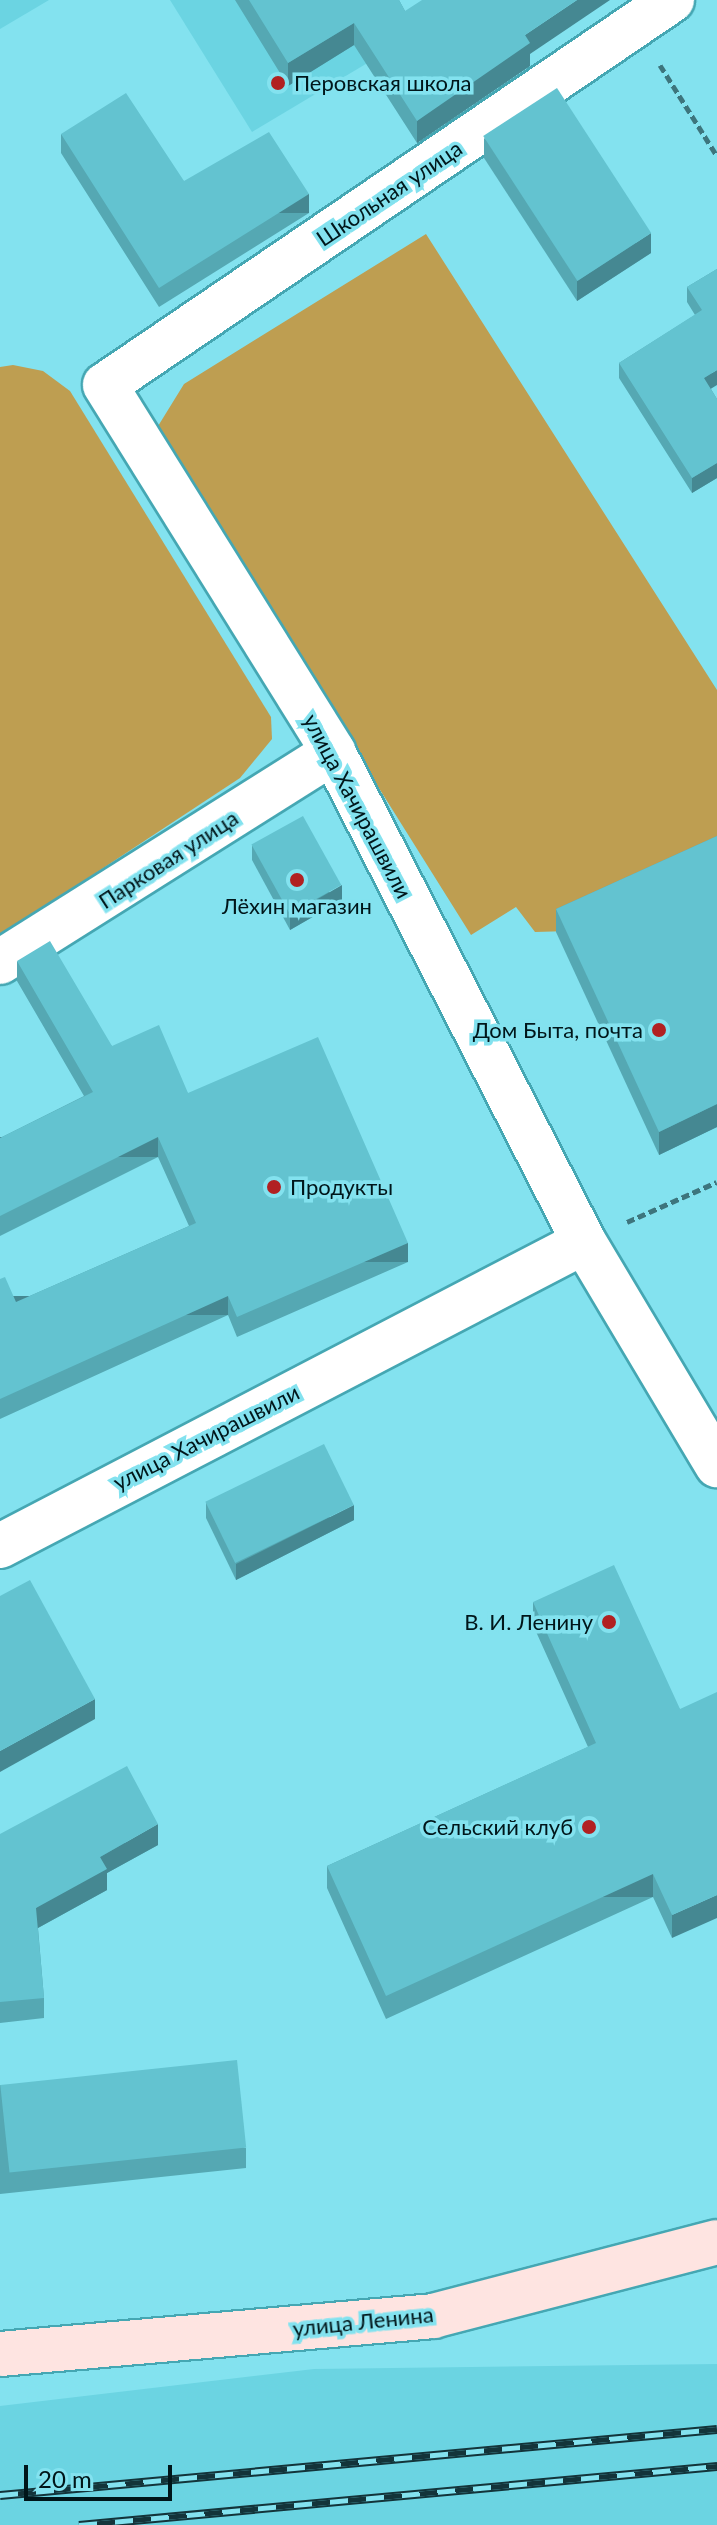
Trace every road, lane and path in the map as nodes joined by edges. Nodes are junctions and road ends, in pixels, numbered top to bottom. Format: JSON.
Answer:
{"nodes":[{"id":1,"x":672,"y":0,"type":"edge"},
{"id":2,"x":635,"y":26,"type":"junction"},
{"id":3,"x":717,"y":156,"type":"edge"},
{"id":4,"x":105,"y":385,"type":"joint"},
{"id":5,"x":333,"y":752,"type":"junction"},
{"id":6,"x":0,"y":962,"type":"edge"},
{"id":7,"x":717,"y":1182,"type":"edge"},
{"id":8,"x":584,"y":1242,"type":"junction"},
{"id":9,"x":717,"y":1465,"type":"edge"},
{"id":10,"x":0,"y":1546,"type":"edge"},
{"id":11,"x":717,"y":2242,"type":"edge"},
{"id":12,"x":0,"y":2354,"type":"edge"}],
"edges":[{"from":1,"to":2,"type":"street","name":"Школьная улица"},
{"from":2,"to":3,"type":"path"},
{"from":2,"to":4,"type":"street","name":"Школьная улица"},
{"from":4,"to":5,"type":"street","name":"улица Хачирашвили"},
{"from":5,"to":6,"type":"street","name":"Парковая улица"},
{"from":5,"to":8,"type":"street","name":"улица Хачирашвили"},
{"from":7,"to":8,"type":"path"},
{"from":8,"to":9,"type":"street","name":"улица Хачирашвили"},
{"from":8,"to":10,"type":"street","name":"улица Хачирашвили"},
{"from":11,"to":12,"type":"street","name":"улица Ленина"}]}
